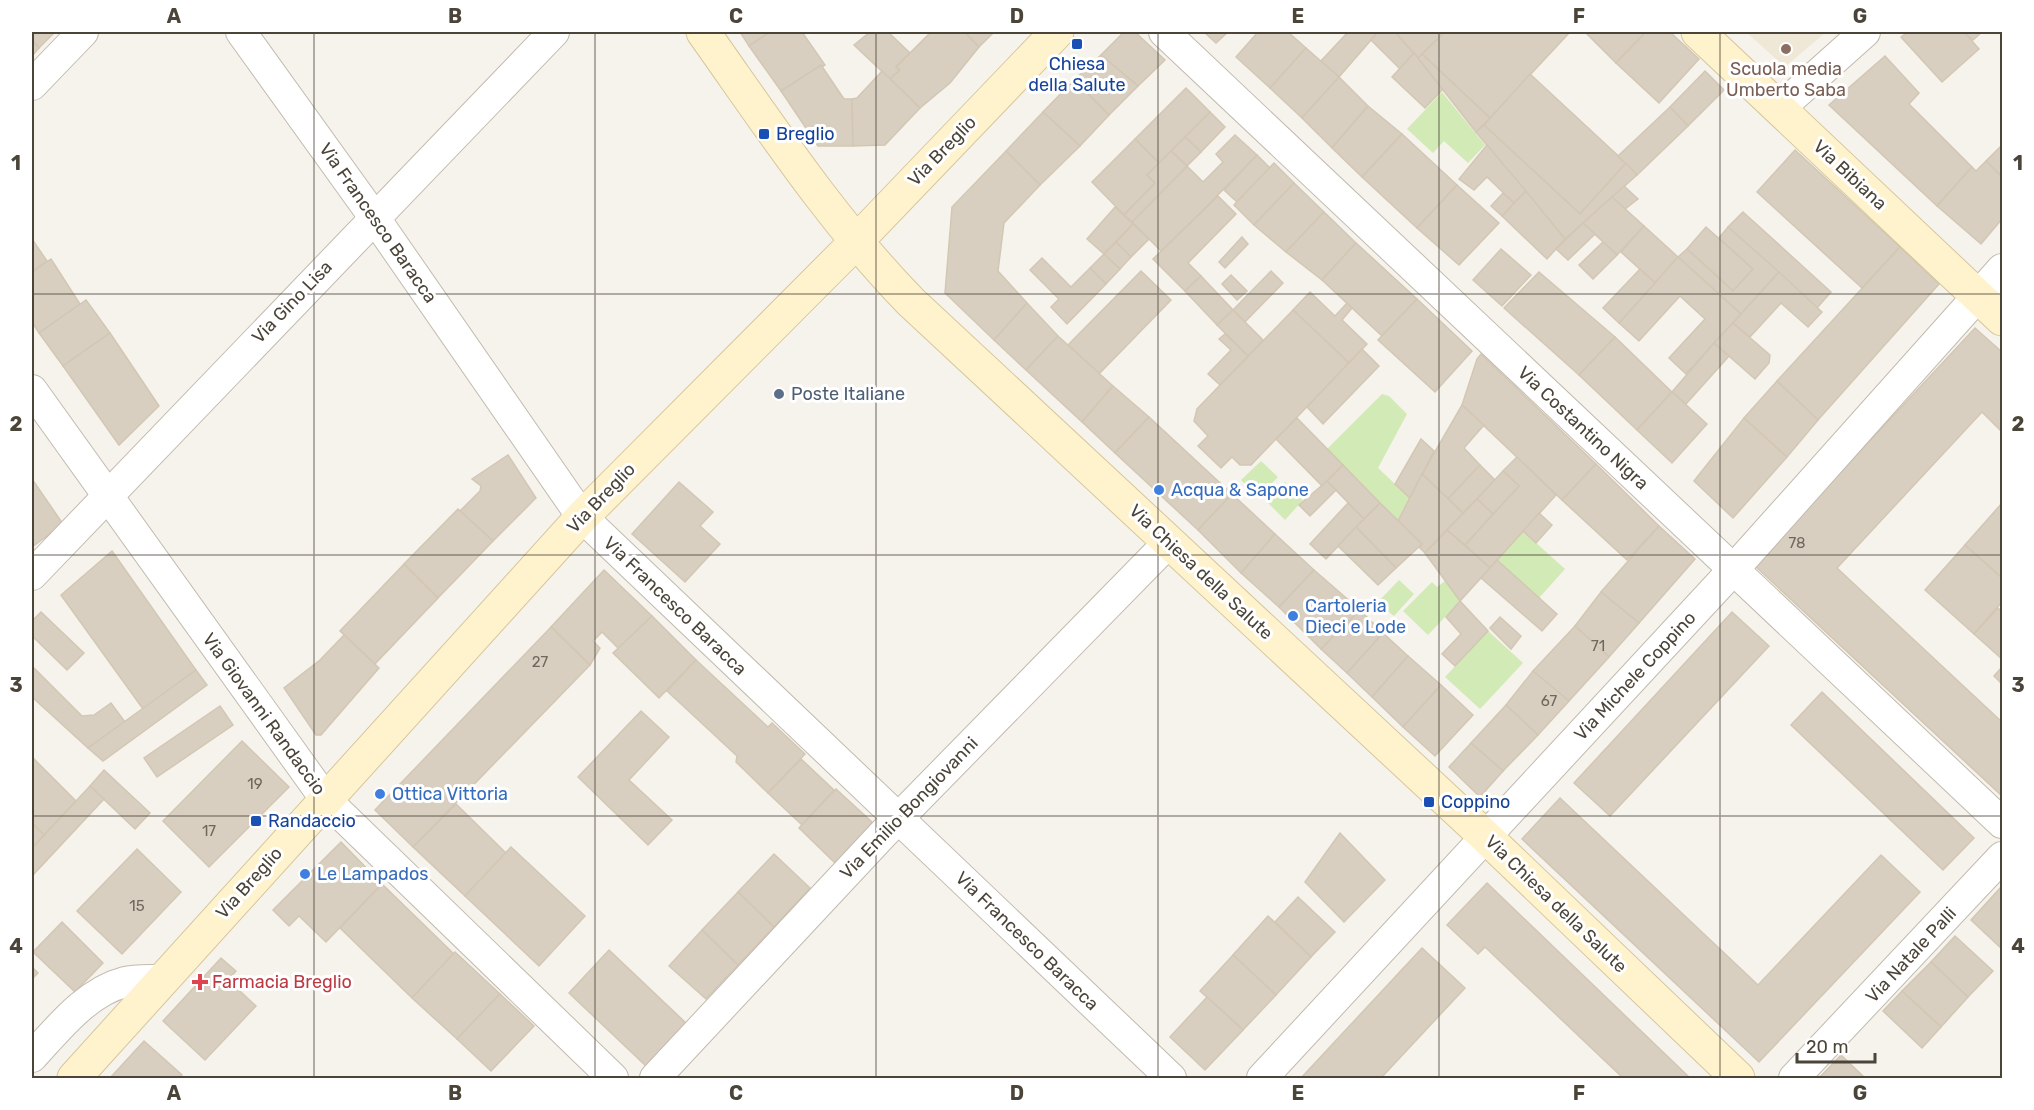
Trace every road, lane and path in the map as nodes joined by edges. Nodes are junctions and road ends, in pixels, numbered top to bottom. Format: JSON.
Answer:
{"nodes":[{"id":1,"x":83,"y":32,"type":"edge"},
{"id":2,"x":241,"y":32,"type":"edge"},
{"id":3,"x":554,"y":32,"type":"edge"},
{"id":4,"x":703,"y":32,"type":"edge"},
{"id":5,"x":1057,"y":32,"type":"edge"},
{"id":6,"x":1164,"y":32,"type":"edge"},
{"id":7,"x":1698,"y":32,"type":"edge"},
{"id":8,"x":1865,"y":32,"type":"edge"},
{"id":9,"x":32,"y":85,"type":"edge"},
{"id":10,"x":1780,"y":108,"type":"junction"},
{"id":11,"x":374,"y":216,"type":"junction"},
{"id":12,"x":855,"y":243,"type":"junction"},
{"id":13,"x":2002,"y":269,"type":"edge"},
{"id":14,"x":1979,"y":296,"type":"junction"},
{"id":15,"x":2002,"y":319,"type":"edge"},
{"id":16,"x":32,"y":390,"type":"edge"},
{"id":17,"x":106,"y":497,"type":"junction"},
{"id":18,"x":582,"y":518,"type":"junction"},
{"id":19,"x":1169,"y":542,"type":"junction"},
{"id":20,"x":1733,"y":570,"type":"junction"},
{"id":21,"x":32,"y":575,"type":"edge"},
{"id":22,"x":326,"y":800,"type":"junction"},
{"id":23,"x":898,"y":818,"type":"junction"},
{"id":24,"x":2002,"y":823,"type":"edge"},
{"id":25,"x":1486,"y":838,"type":"junction"},
{"id":26,"x":2002,"y":857,"type":"edge"},
{"id":27,"x":162,"y":980,"type":"junction"},
{"id":28,"x":32,"y":1058,"type":"edge"},
{"id":29,"x":74,"y":1078,"type":"edge"},
{"id":30,"x":613,"y":1078,"type":"edge"},
{"id":31,"x":655,"y":1078,"type":"edge"},
{"id":32,"x":1171,"y":1078,"type":"edge"},
{"id":33,"x":1262,"y":1078,"type":"edge"},
{"id":34,"x":1738,"y":1078,"type":"edge"},
{"id":35,"x":1794,"y":1078,"type":"edge"}],
"edges":[{"from":1,"to":9,"type":"street"},
{"from":2,"to":11,"type":"street","name":"Via Francesco Baracca"},
{"from":3,"to":11,"type":"street","name":"Via Gino Lisa"},
{"from":4,"to":12,"type":"street","name":"Via Chiesa della Salute"},
{"from":5,"to":12,"type":"street","name":"Via Breglio"},
{"from":6,"to":20,"type":"street","name":"Via Costantino Nigra"},
{"from":7,"to":10,"type":"street","name":"Via Bibiana"},
{"from":8,"to":10,"type":"street"},
{"from":10,"to":14,"type":"street","name":"Via Bibiana"},
{"from":11,"to":17,"type":"street","name":"Via Gino Lisa"},
{"from":11,"to":18,"type":"street","name":"Via Francesco Baracca"},
{"from":12,"to":18,"type":"street","name":"Via Breglio"},
{"from":12,"to":19,"type":"street","name":"Via Chiesa della Salute"},
{"from":13,"to":14,"type":"street","name":"Via Michele Coppino"},
{"from":14,"to":15,"type":"street","name":"Via Bibiana"},
{"from":14,"to":20,"type":"street","name":"Via Michele Coppino"},
{"from":16,"to":17,"type":"street","name":"Via Giovanni Randaccio"},
{"from":17,"to":21,"type":"street","name":"Via Gino Lisa"},
{"from":17,"to":22,"type":"street","name":"Via Giovanni Randaccio"},
{"from":18,"to":22,"type":"street","name":"Via Breglio"},
{"from":18,"to":23,"type":"street","name":"Via Francesco Baracca"},
{"from":19,"to":23,"type":"street","name":"Via Emilio Bongiovanni"},
{"from":19,"to":25,"type":"street","name":"Via Chiesa della Salute"},
{"from":20,"to":24,"type":"street","name":"Via Costantino Nigra"},
{"from":20,"to":25,"type":"street","name":"Via Michele Coppino"},
{"from":22,"to":27,"type":"street","name":"Via Breglio"},
{"from":22,"to":30,"type":"street","name":"Via Giovanni Randaccio"},
{"from":23,"to":31,"type":"street","name":"Via Emilio Bongiovanni"},
{"from":23,"to":32,"type":"street","name":"Via Francesco Baracca"},
{"from":25,"to":33,"type":"street","name":"Via Michele Coppino"},
{"from":25,"to":34,"type":"street","name":"Via Chiesa della Salute"},
{"from":26,"to":35,"type":"street","name":"Via Natale Palli"},
{"from":27,"to":28,"type":"street"},
{"from":27,"to":29,"type":"street","name":"Via Breglio"}]}
